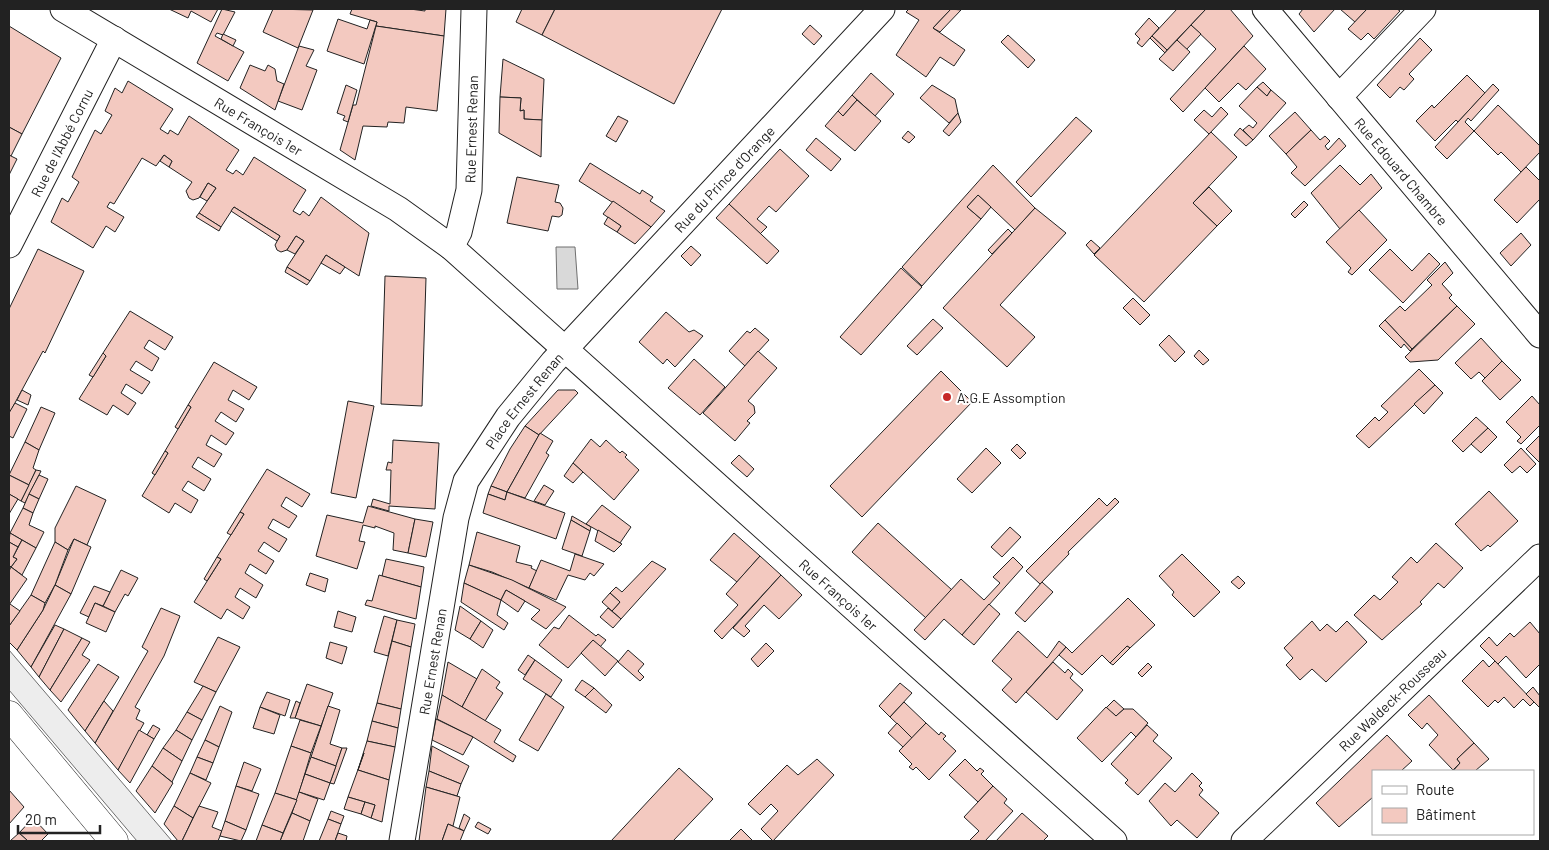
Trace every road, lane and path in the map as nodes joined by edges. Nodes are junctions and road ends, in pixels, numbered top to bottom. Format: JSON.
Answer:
{"nodes":[{"id":1,"x":63,"y":9,"type":"edge"},
{"id":2,"x":474,"y":9,"type":"edge"},
{"id":3,"x":882,"y":9,"type":"edge"},
{"id":4,"x":1264,"y":9,"type":"edge"},
{"id":5,"x":1423,"y":9,"type":"edge"},
{"id":6,"x":114,"y":39,"type":"junction"},
{"id":7,"x":1339,"y":98,"type":"junction"},
{"id":8,"x":9,"y":245,"type":"edge"},
{"id":9,"x":451,"y":247,"type":"junction"},
{"id":10,"x":1540,"y":335,"type":"edge"},
{"id":11,"x":565,"y":348,"type":"junction"},
{"id":12,"x":466,"y":482,"type":"joint"},
{"id":13,"x":1540,"y":556,"type":"edge"},
{"id":14,"x":9,"y":715,"type":"edge"},
{"id":15,"x":114,"y":841,"type":"edge"},
{"id":16,"x":402,"y":841,"type":"edge"},
{"id":17,"x":1114,"y":841,"type":"edge"},
{"id":18,"x":1244,"y":841,"type":"edge"}],
"edges":[{"from":1,"to":6,"type":"street","name":"Rue François 1er"},
{"from":2,"to":9,"type":"street","name":"Rue Ernest Renan"},
{"from":3,"to":11,"type":"street","name":"Rue du Prince d'Orange"},
{"from":4,"to":7,"type":"street","name":"Rue Edouard Chambre"},
{"from":5,"to":7,"type":"street"},
{"from":6,"to":8,"type":"street","name":"Rue de l'Abbé Cornu"},
{"from":6,"to":9,"type":"street","name":"Rue François 1er"},
{"from":7,"to":10,"type":"street","name":"Rue Edouard Chambre"},
{"from":9,"to":11,"type":"street","name":"Place Ernest Renan"},
{"from":11,"to":12,"type":"street","name":"Place Ernest Renan"},
{"from":11,"to":17,"type":"street","name":"Rue François 1er"},
{"from":12,"to":16,"type":"street","name":"Rue Ernest Renan"},
{"from":13,"to":18,"type":"street","name":"Rue Waldeck-Rousseau"},
{"from":14,"to":15,"type":"main road"}]}
